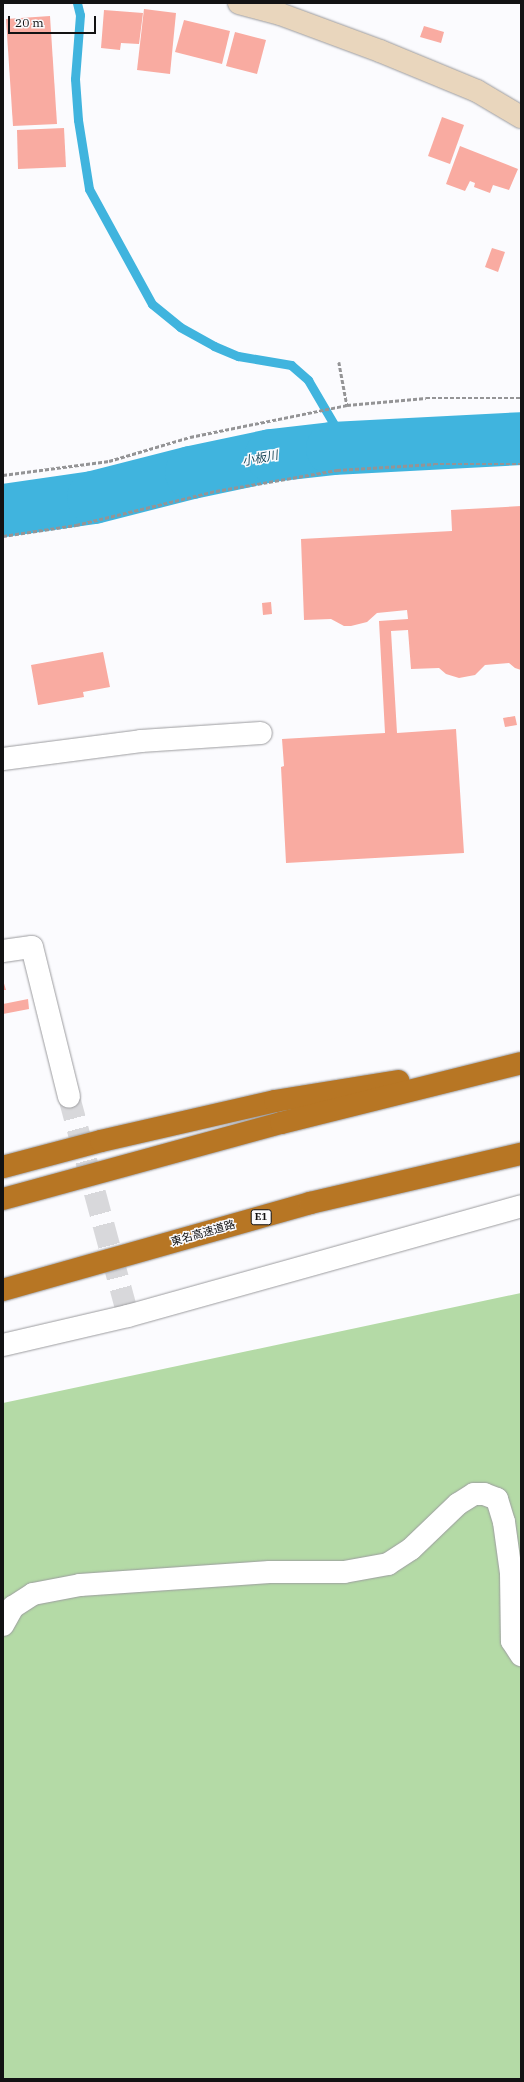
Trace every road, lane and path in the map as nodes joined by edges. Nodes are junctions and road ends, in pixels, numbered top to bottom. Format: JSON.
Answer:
{"nodes":[{"id":1,"x":239,"y":3,"type":"edge"},
{"id":2,"x":521,"y":117,"type":"edge"},
{"id":3,"x":339,"y":362,"type":"dead end"},
{"id":4,"x":521,"y":398,"type":"edge"},
{"id":5,"x":348,"y":405,"type":"junction"},
{"id":6,"x":521,"y":464,"type":"edge"},
{"id":7,"x":3,"y":475,"type":"edge"},
{"id":8,"x":3,"y":536,"type":"edge"},
{"id":9,"x":261,"y":733,"type":"dead end"},
{"id":10,"x":3,"y":759,"type":"edge"},
{"id":11,"x":3,"y":951,"type":"edge"},
{"id":12,"x":521,"y":1060,"type":"edge"},
{"id":13,"x":521,"y":1063,"type":"edge"},
{"id":14,"x":69,"y":1097,"type":"tunnel mouth"},
{"id":15,"x":521,"y":1154,"type":"edge"},
{"id":16,"x":3,"y":1167,"type":"edge"},
{"id":17,"x":3,"y":1199,"type":"edge"},
{"id":18,"x":521,"y":1206,"type":"edge"},
{"id":19,"x":3,"y":1290,"type":"edge"},
{"id":20,"x":3,"y":1345,"type":"edge"},
{"id":21,"x":3,"y":1625,"type":"edge"},
{"id":22,"x":521,"y":1655,"type":"edge"}],
"edges":[{"from":1,"to":2,"type":"street"},
{"from":3,"to":5,"type":"path"},
{"from":4,"to":5,"type":"path"},
{"from":5,"to":7,"type":"path"},
{"from":6,"to":8,"type":"path"},
{"from":9,"to":10,"type":"street"},
{"from":11,"to":14,"type":"street"},
{"from":12,"to":16,"type":"highway"},
{"from":13,"to":17,"type":"highway"},
{"from":15,"to":19,"type":"highway","name":"東名高速道路","number":"E1"},
{"from":18,"to":20,"type":"street"},
{"from":21,"to":22,"type":"street"}]}
